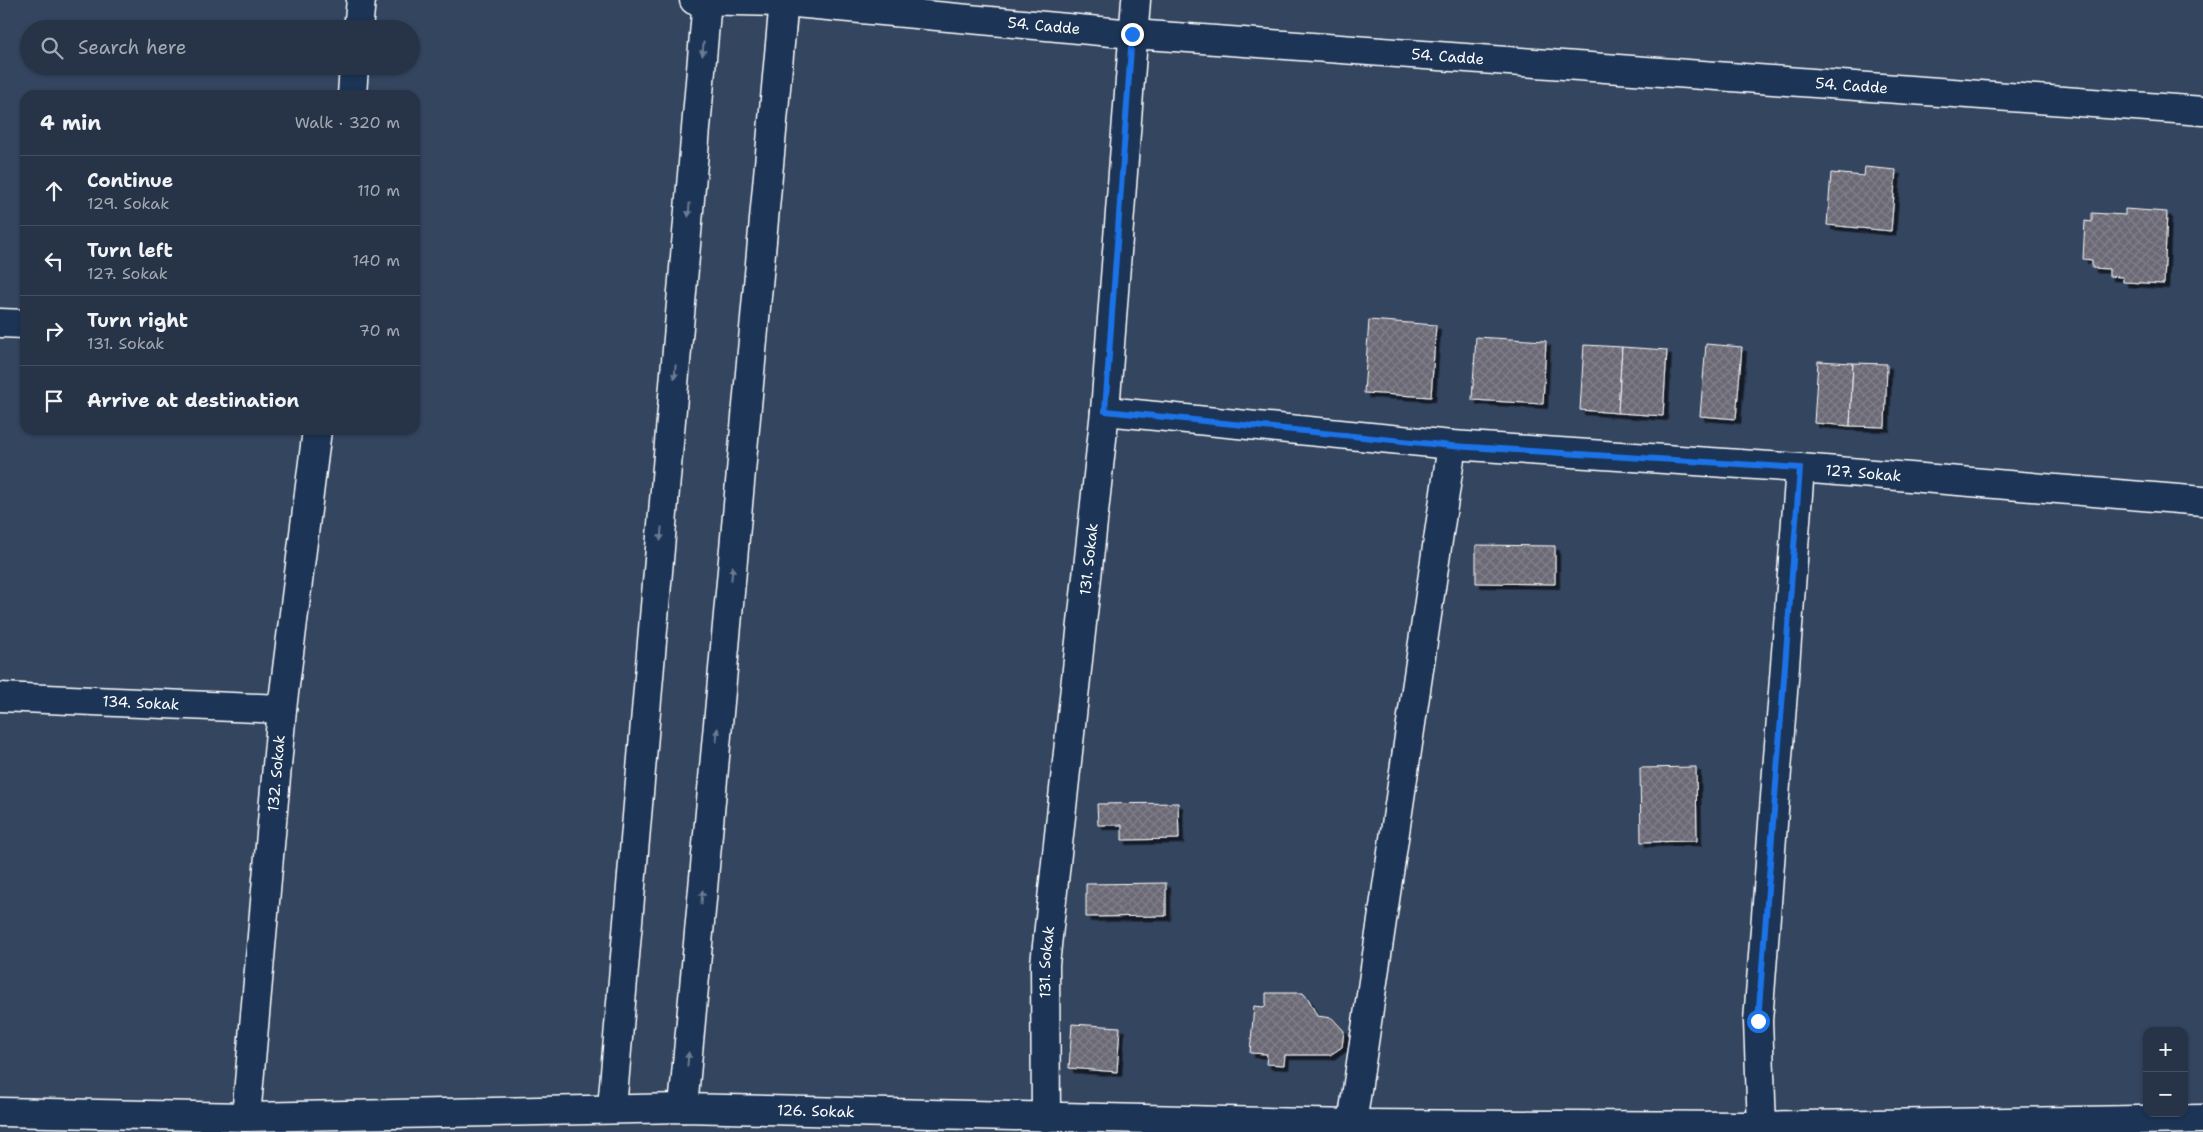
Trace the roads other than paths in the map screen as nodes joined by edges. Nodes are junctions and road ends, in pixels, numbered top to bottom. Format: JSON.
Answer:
{"nodes":[{"id":1,"x":361,"y":0,"type":"edge"},
{"id":2,"x":694,"y":0,"type":"edge"},
{"id":3,"x":707,"y":0,"type":"edge"},
{"id":4,"x":1136,"y":0,"type":"edge"},
{"id":5,"x":784,"y":1,"type":"edge"},
{"id":6,"x":359,"y":20,"type":"edge"},
{"id":7,"x":1132,"y":34,"type":"junction"},
{"id":8,"x":353,"y":75,"type":"edge"},
{"id":9,"x":352,"y":90,"type":"edge"},
{"id":10,"x":2203,"y":111,"type":"edge"},
{"id":11,"x":0,"y":323,"type":"edge"},
{"id":12,"x":20,"y":324,"type":"edge"},
{"id":13,"x":1105,"y":411,"type":"junction"},
{"id":14,"x":316,"y":435,"type":"edge"},
{"id":15,"x":1452,"y":446,"type":"junction"},
{"id":16,"x":1800,"y":468,"type":"junction"},
{"id":17,"x":2203,"y":501,"type":"edge"},
{"id":18,"x":0,"y":697,"type":"edge"},
{"id":19,"x":282,"y":709,"type":"junction"},
{"id":20,"x":612,"y":1108,"type":"junction"},
{"id":21,"x":683,"y":1108,"type":"junction"},
{"id":22,"x":0,"y":1112,"type":"edge"},
{"id":23,"x":246,"y":1117,"type":"junction"},
{"id":24,"x":1046,"y":1118,"type":"junction"},
{"id":25,"x":2203,"y":1119,"type":"edge"},
{"id":26,"x":1352,"y":1124,"type":"junction"},
{"id":27,"x":1762,"y":1126,"type":"junction"}],
"edges":[{"from":1,"to":6,"type":"street"},
{"from":2,"to":3,"type":"street","name":"54. Cadde"},
{"from":3,"to":5,"type":"street","name":"54. Cadde"},
{"from":3,"to":20,"type":"street","one_way":true},
{"from":4,"to":7,"type":"street","name":"131. Sokak"},
{"from":5,"to":7,"type":"street","name":"54. Cadde"},
{"from":21,"to":5,"type":"street","one_way":true},
{"from":7,"to":10,"type":"street","name":"54. Cadde"},
{"from":7,"to":13,"type":"street","name":"131. Sokak"},
{"from":8,"to":9,"type":"street"},
{"from":11,"to":12,"type":"street"},
{"from":13,"to":15,"type":"street","name":"127. Sokak"},
{"from":13,"to":24,"type":"street","name":"131. Sokak"},
{"from":14,"to":19,"type":"street","name":"132. Sokak"},
{"from":15,"to":16,"type":"street","name":"127. Sokak"},
{"from":15,"to":26,"type":"street"},
{"from":16,"to":17,"type":"street","name":"127. Sokak"},
{"from":16,"to":27,"type":"street"},
{"from":18,"to":19,"type":"street","name":"134. Sokak"},
{"from":19,"to":23,"type":"street","name":"132. Sokak"},
{"from":20,"to":21,"type":"street","name":"126. Sokak"},
{"from":20,"to":23,"type":"street","name":"126. Sokak"},
{"from":21,"to":24,"type":"street","name":"126. Sokak"},
{"from":22,"to":23,"type":"street","name":"126. Sokak"},
{"from":24,"to":26,"type":"street","name":"126. Sokak"},
{"from":25,"to":27,"type":"street","name":"126. Sokak"},
{"from":26,"to":27,"type":"street","name":"126. Sokak"}]}
